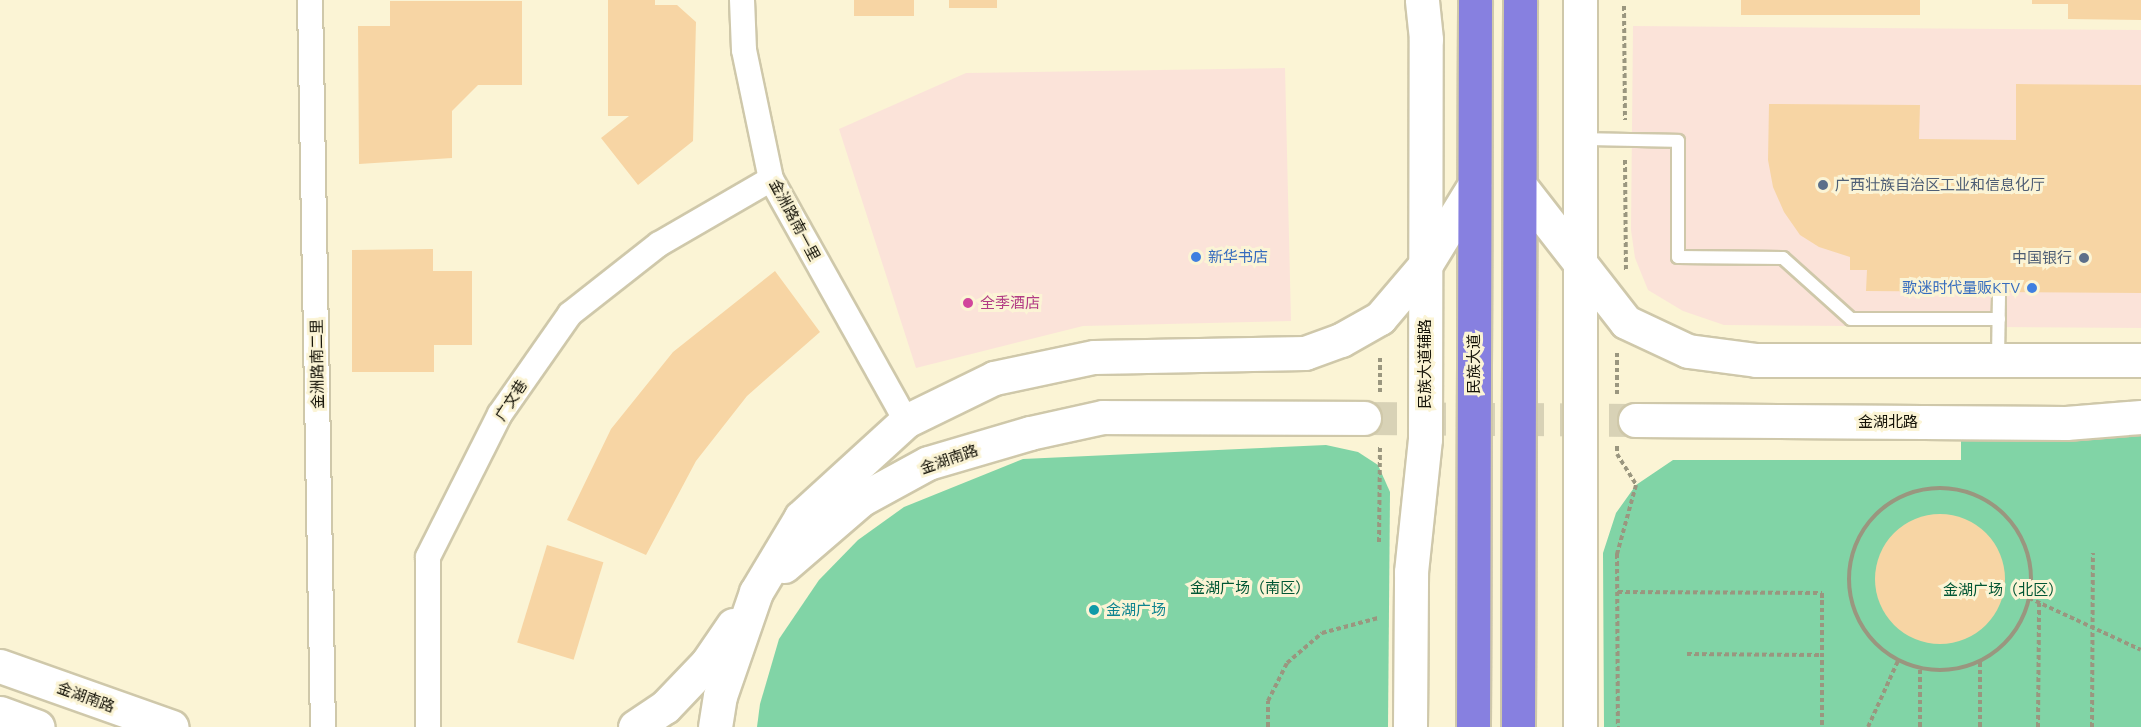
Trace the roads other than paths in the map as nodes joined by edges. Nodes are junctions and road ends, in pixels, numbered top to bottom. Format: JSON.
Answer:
{"nodes":[{"id":1,"x":310,"y":0,"type":"edge"},
{"id":2,"x":742,"y":0,"type":"edge"},
{"id":3,"x":1422,"y":0,"type":"edge"},
{"id":4,"x":1475,"y":0,"type":"edge"},
{"id":5,"x":1520,"y":0,"type":"edge"},
{"id":6,"x":1580,"y":0,"type":"edge"},
{"id":7,"x":1583,"y":140,"type":"junction"},
{"id":8,"x":771,"y":179,"type":"junction"},
{"id":9,"x":1474,"y":186,"type":"junction"},
{"id":10,"x":1520,"y":186,"type":"junction"},
{"id":11,"x":1426,"y":264,"type":"junction"},
{"id":12,"x":1581,"y":266,"type":"junction"},
{"id":13,"x":1999,"y":291,"type":"dead end"},
{"id":14,"x":1999,"y":320,"type":"junction"},
{"id":15,"x":1998,"y":360,"type":"junction"},
{"id":16,"x":2141,"y":360,"type":"edge"},
{"id":17,"x":2141,"y":417,"type":"edge"},
{"id":18,"x":1374,"y":419,"type":"tunnel mouth"},
{"id":19,"x":906,"y":421,"type":"junction"},
{"id":20,"x":1623,"y":421,"type":"tunnel mouth"},
{"id":21,"x":756,"y":592,"type":"junction"},
{"id":22,"x":0,"y":666,"type":"edge"},
{"id":23,"x":0,"y":713,"type":"edge"},
{"id":24,"x":38,"y":727,"type":"edge"},
{"id":25,"x":172,"y":727,"type":"edge"},
{"id":26,"x":323,"y":727,"type":"edge"},
{"id":27,"x":428,"y":727,"type":"edge"},
{"id":28,"x":635,"y":727,"type":"edge"},
{"id":29,"x":715,"y":727,"type":"edge"},
{"id":30,"x":1410,"y":727,"type":"edge"},
{"id":31,"x":1473,"y":727,"type":"edge"},
{"id":32,"x":1518,"y":727,"type":"edge"},
{"id":33,"x":1580,"y":727,"type":"edge"}],
"edges":[{"from":1,"to":26,"type":"street","name":"金洲路南二里"},
{"from":2,"to":8,"type":"street","name":"金洲路南一里"},
{"from":3,"to":11,"type":"main road","name":"民族大道辅路"},
{"from":4,"to":9,"type":"highway","name":"民族大道"},
{"from":5,"to":10,"type":"highway"},
{"from":6,"to":7,"type":"main road"},
{"from":7,"to":12,"type":"main road"},
{"from":7,"to":14,"type":"lane"},
{"from":8,"to":19,"type":"street","name":"金洲路南一里"},
{"from":8,"to":27,"type":"street","name":"广文巷"},
{"from":9,"to":11,"type":"main road"},
{"from":9,"to":31,"type":"highway","name":"民族大道"},
{"from":10,"to":12,"type":"main road"},
{"from":10,"to":32,"type":"highway"},
{"from":11,"to":19,"type":"main road"},
{"from":11,"to":30,"type":"main road","name":"民族大道辅路"},
{"from":12,"to":15,"type":"main road"},
{"from":12,"to":33,"type":"main road"},
{"from":13,"to":14,"type":"lane"},
{"from":14,"to":15,"type":"lane"},
{"from":15,"to":16,"type":"main road"},
{"from":17,"to":20,"type":"main road","name":"金湖北路"},
{"from":18,"to":21,"type":"main road","name":"金湖南路"},
{"from":19,"to":21,"type":"main road"},
{"from":21,"to":28,"type":"main road","name":"金湖南路"},
{"from":21,"to":29,"type":"main road"},
{"from":22,"to":25,"type":"main road","name":"金湖南路"},
{"from":23,"to":24,"type":"main road"}]}
